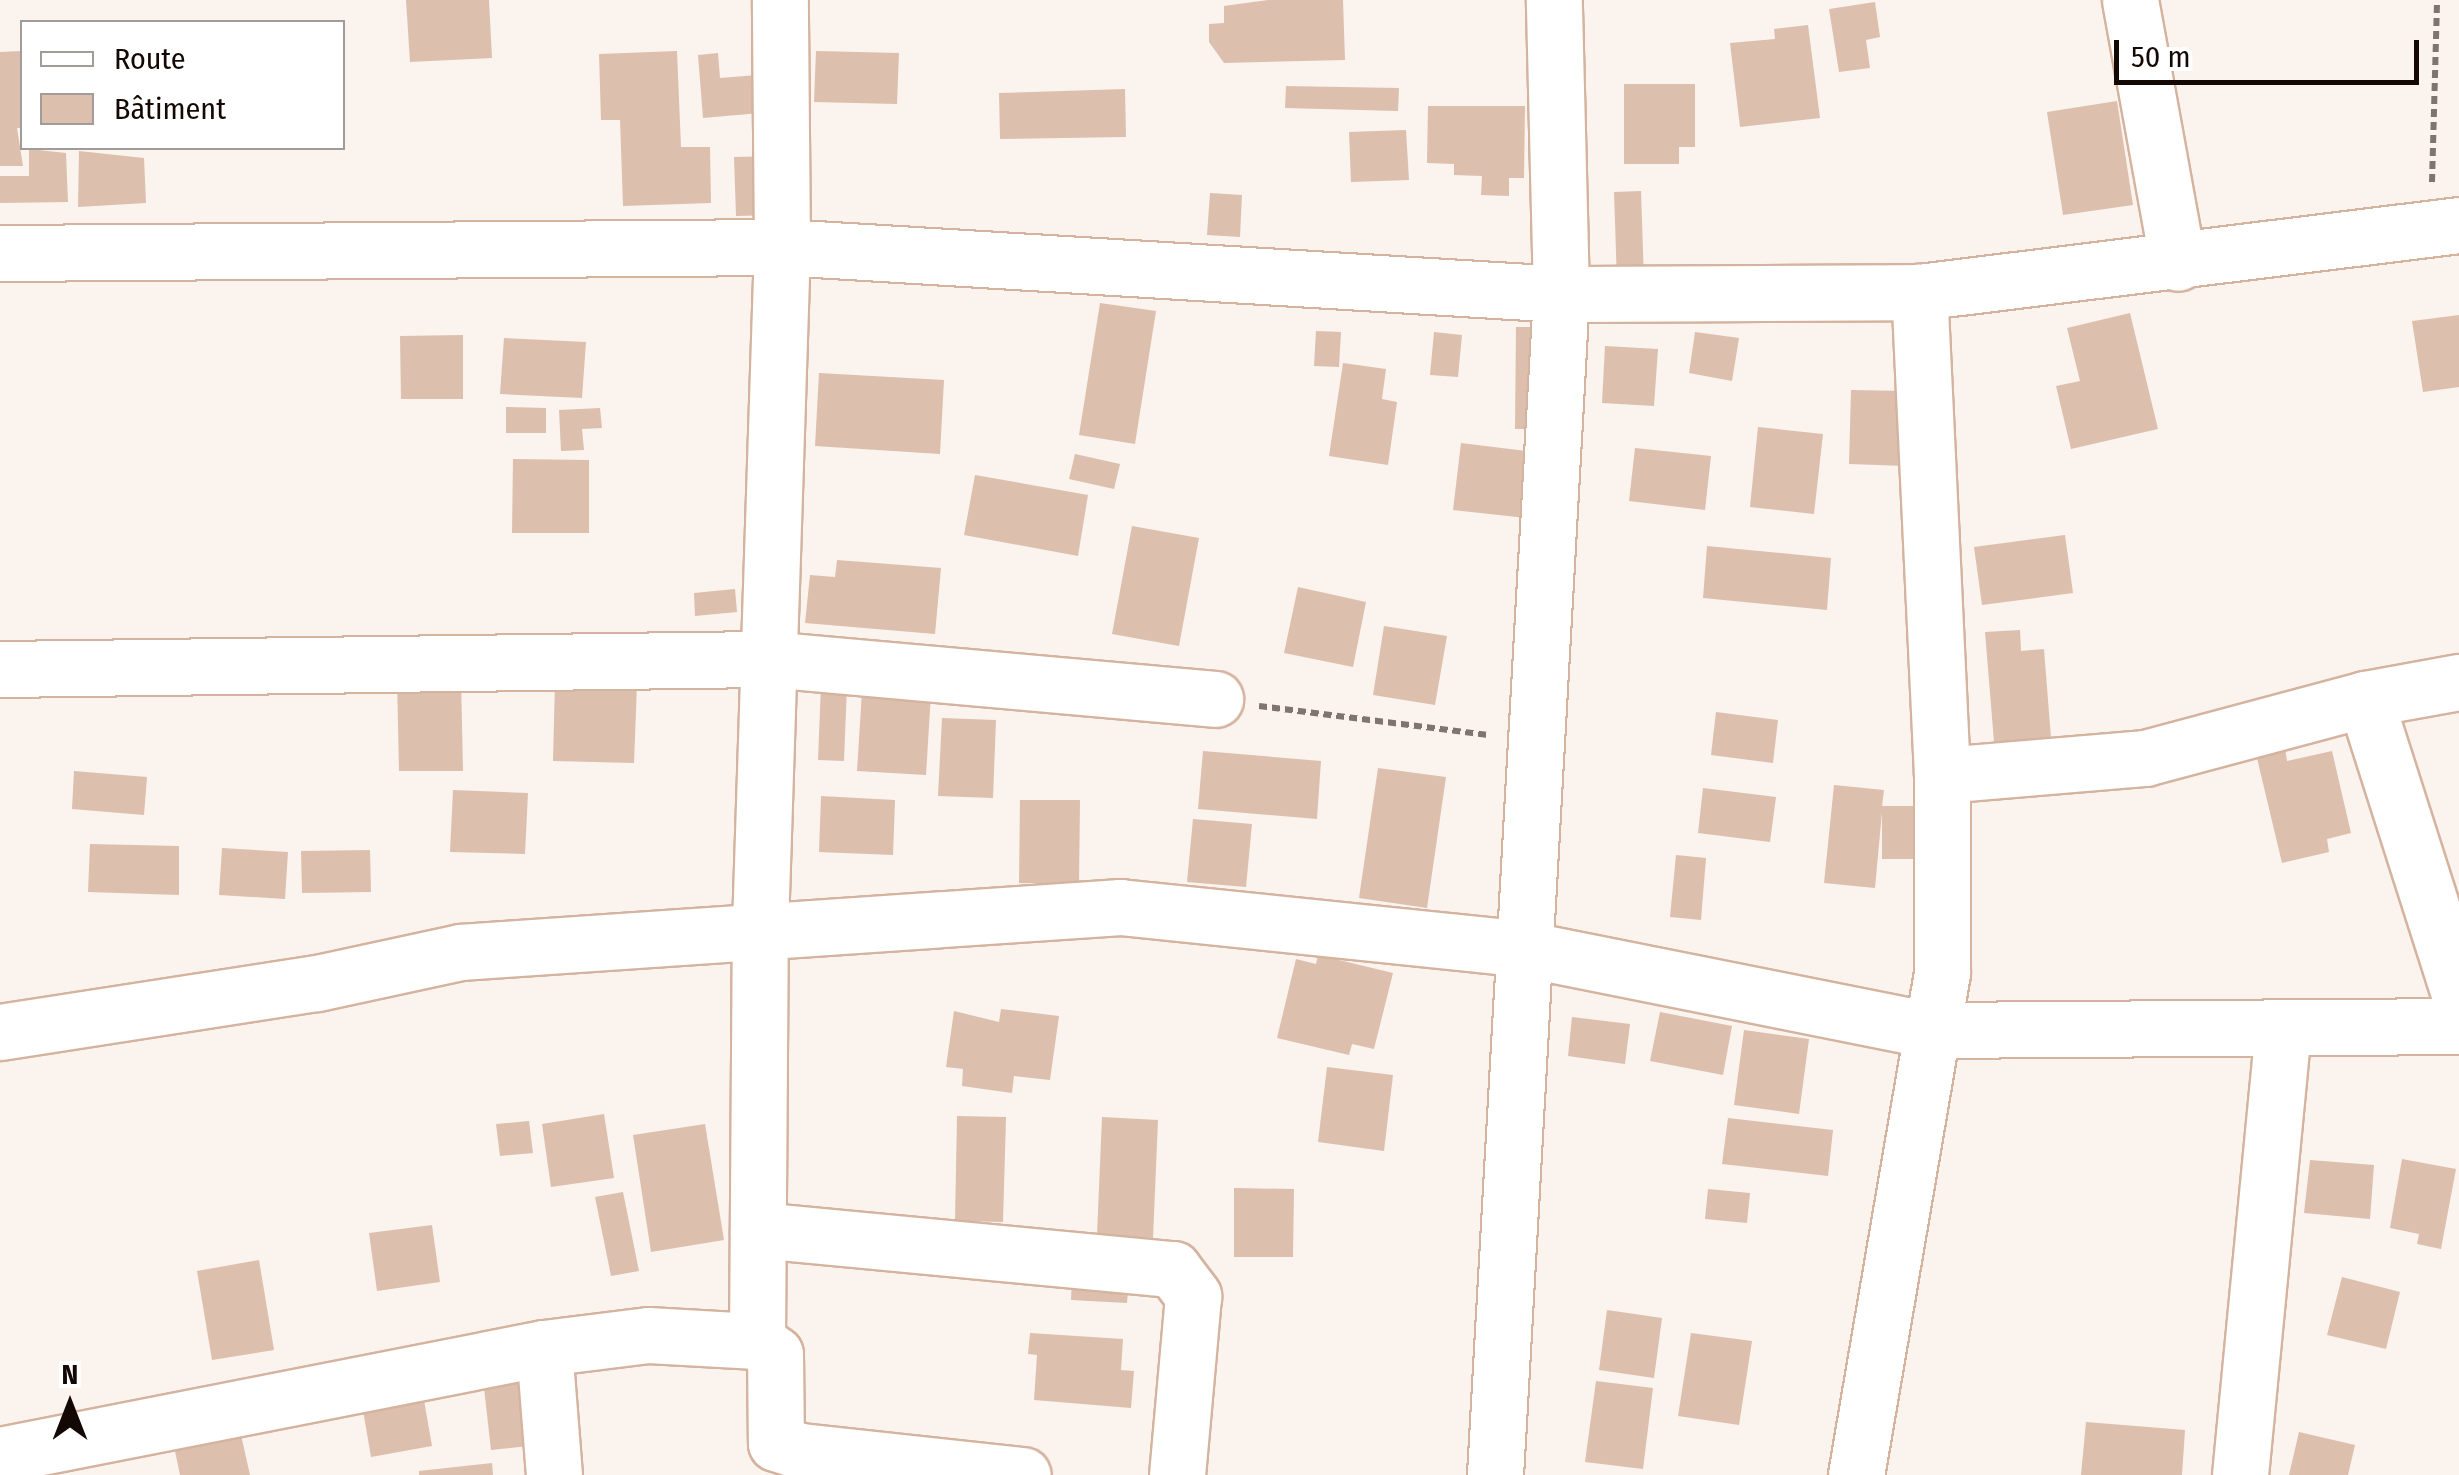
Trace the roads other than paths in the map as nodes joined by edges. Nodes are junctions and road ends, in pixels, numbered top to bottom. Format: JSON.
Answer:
{"nodes":[{"id":1,"x":780,"y":0,"type":"edge"},
{"id":2,"x":1554,"y":0,"type":"edge"},
{"id":3,"x":2130,"y":0,"type":"edge"},
{"id":4,"x":2445,"y":226,"type":"edge"},
{"id":5,"x":782,"y":246,"type":"junction"},
{"id":6,"x":0,"y":253,"type":"edge"},
{"id":7,"x":2178,"y":264,"type":"junction"},
{"id":8,"x":1918,"y":292,"type":"junction"},
{"id":9,"x":1560,"y":294,"type":"junction"},
{"id":10,"x":768,"y":660,"type":"junction"},
{"id":11,"x":0,"y":670,"type":"edge"},
{"id":12,"x":2459,"y":682,"type":"edge"},
{"id":13,"x":1215,"y":699,"type":"road end"},
{"id":14,"x":2365,"y":699,"type":"junction"},
{"id":15,"x":1942,"y":775,"type":"junction"},
{"id":16,"x":760,"y":926,"type":"junction"},
{"id":17,"x":1525,"y":949,"type":"junction"},
{"id":18,"x":2459,"y":993,"type":"edge"},
{"id":19,"x":2459,"y":1026,"type":"edge"},
{"id":20,"x":1932,"y":1030,"type":"junction"},
{"id":21,"x":0,"y":1032,"type":"edge"},
{"id":22,"x":2282,"y":1032,"type":"junction"},
{"id":23,"x":758,"y":1230,"type":"junction"},
{"id":24,"x":758,"y":1341,"type":"junction"},
{"id":25,"x":544,"y":1348,"type":"junction"},
{"id":26,"x":0,"y":1455,"type":"edge"},
{"id":27,"x":554,"y":1475,"type":"edge"},
{"id":28,"x":1023,"y":1475,"type":"edge"},
{"id":29,"x":1177,"y":1475,"type":"edge"},
{"id":30,"x":1495,"y":1475,"type":"edge"},
{"id":31,"x":1856,"y":1475,"type":"edge"},
{"id":32,"x":2240,"y":1475,"type":"edge"}],
"edges":[{"from":1,"to":5,"type":"street"},
{"from":2,"to":9,"type":"street"},
{"from":3,"to":7,"type":"street"},
{"from":4,"to":7,"type":"street"},
{"from":5,"to":6,"type":"street"},
{"from":5,"to":9,"type":"street"},
{"from":5,"to":10,"type":"street"},
{"from":7,"to":8,"type":"street"},
{"from":8,"to":9,"type":"street"},
{"from":8,"to":15,"type":"street"},
{"from":9,"to":17,"type":"street"},
{"from":10,"to":11,"type":"street"},
{"from":10,"to":13,"type":"street"},
{"from":10,"to":16,"type":"street"},
{"from":12,"to":14,"type":"street"},
{"from":14,"to":15,"type":"street"},
{"from":14,"to":18,"type":"street"},
{"from":15,"to":20,"type":"street"},
{"from":16,"to":17,"type":"street"},
{"from":16,"to":21,"type":"street"},
{"from":16,"to":23,"type":"street"},
{"from":17,"to":20,"type":"street"},
{"from":17,"to":30,"type":"street"},
{"from":19,"to":22,"type":"street"},
{"from":20,"to":22,"type":"street"},
{"from":20,"to":31,"type":"street"},
{"from":22,"to":32,"type":"street"},
{"from":23,"to":24,"type":"street"},
{"from":23,"to":29,"type":"street"},
{"from":24,"to":25,"type":"street"},
{"from":24,"to":28,"type":"street"},
{"from":25,"to":26,"type":"street"},
{"from":25,"to":27,"type":"street"}]}
